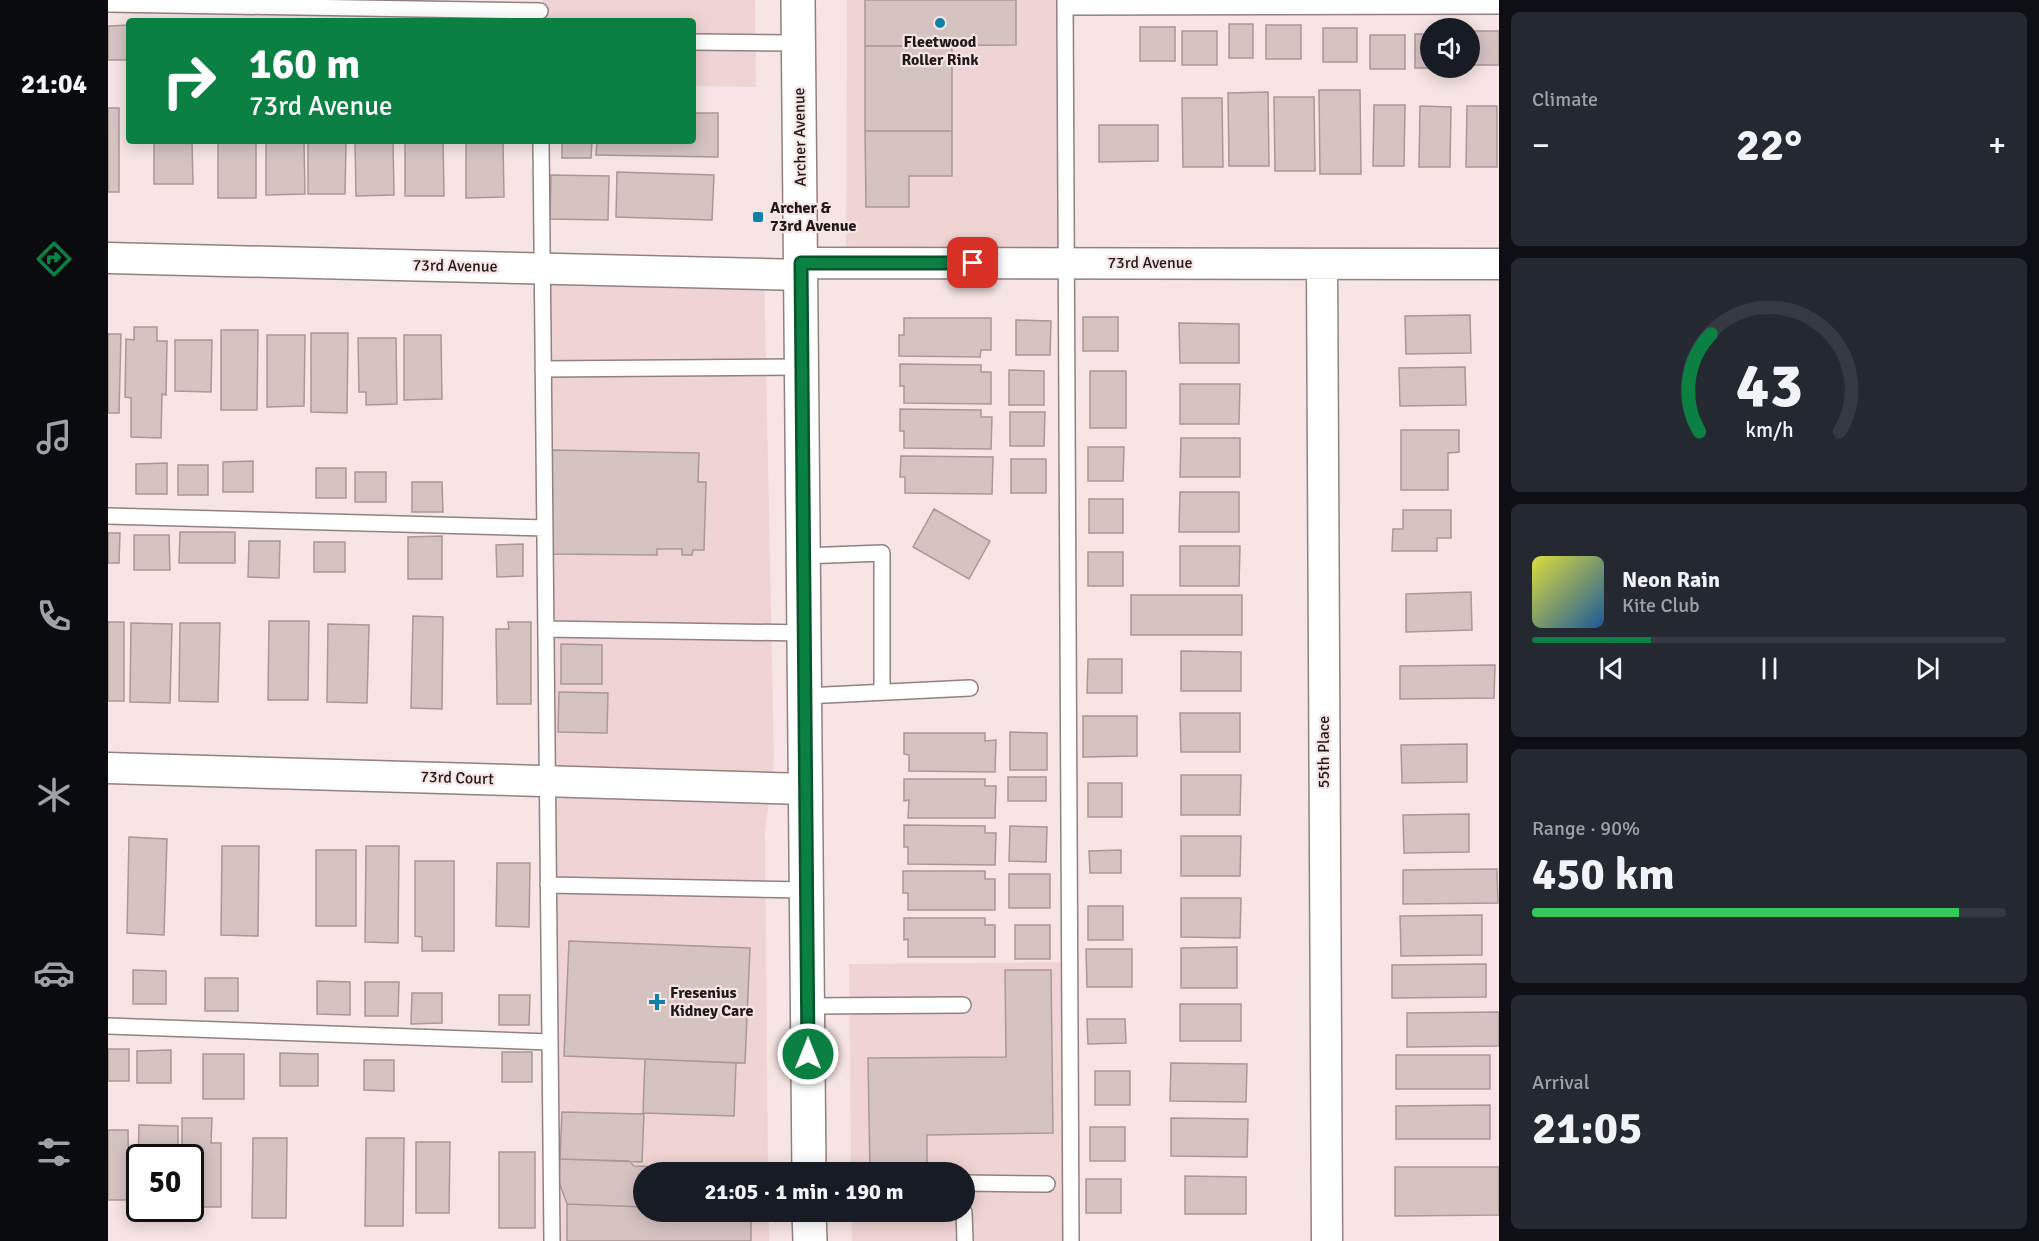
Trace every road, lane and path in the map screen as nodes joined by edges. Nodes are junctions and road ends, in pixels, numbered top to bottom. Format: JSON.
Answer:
{"nodes":[{"id":1,"x":798,"y":0,"type":"edge"},
{"id":2,"x":108,"y":4,"type":"edge"},
{"id":3,"x":1065,"y":4,"type":"edge"},
{"id":4,"x":1499,"y":6,"type":"edge"},
{"id":5,"x":540,"y":11,"type":"edge"},
{"id":6,"x":696,"y":42,"type":"edge"},
{"id":7,"x":798,"y":43,"type":"junction"},
{"id":8,"x":541,"y":144,"type":"edge"},
{"id":9,"x":108,"y":258,"type":"edge"},
{"id":10,"x":1067,"y":263,"type":"junction"},
{"id":11,"x":1322,"y":264,"type":"junction"},
{"id":12,"x":1499,"y":264,"type":"edge"},
{"id":13,"x":542,"y":268,"type":"junction"},
{"id":14,"x":801,"y":269,"type":"junction"},
{"id":15,"x":802,"y":367,"type":"junction"},
{"id":16,"x":543,"y":369,"type":"junction"},
{"id":17,"x":108,"y":516,"type":"edge"},
{"id":18,"x":545,"y":528,"type":"junction"},
{"id":19,"x":803,"y":556,"type":"junction"},
{"id":20,"x":546,"y":630,"type":"junction"},
{"id":21,"x":804,"y":633,"type":"junction"},
{"id":22,"x":970,"y":688,"type":"dead end"},
{"id":23,"x":882,"y":692,"type":"junction"},
{"id":24,"x":805,"y":696,"type":"junction"},
{"id":25,"x":108,"y":768,"type":"edge"},
{"id":26,"x":547,"y":781,"type":"junction"},
{"id":27,"x":805,"y":789,"type":"junction"},
{"id":28,"x":548,"y":885,"type":"junction"},
{"id":29,"x":806,"y":890,"type":"junction"},
{"id":30,"x":963,"y":1005,"type":"dead end"},
{"id":31,"x":807,"y":1006,"type":"junction"},
{"id":32,"x":108,"y":1026,"type":"edge"},
{"id":33,"x":550,"y":1042,"type":"junction"},
{"id":34,"x":809,"y":1162,"type":"edge"},
{"id":35,"x":975,"y":1184,"type":"edge"},
{"id":36,"x":1047,"y":1184,"type":"dead end"},
{"id":37,"x":809,"y":1222,"type":"edge"},
{"id":38,"x":964,"y":1222,"type":"edge"},
{"id":39,"x":552,"y":1241,"type":"edge"},
{"id":40,"x":810,"y":1241,"type":"edge"},
{"id":41,"x":965,"y":1241,"type":"edge"},
{"id":42,"x":1071,"y":1241,"type":"edge"},
{"id":43,"x":1327,"y":1241,"type":"edge"}],
"edges":[{"from":1,"to":7,"type":"main road","name":"Archer Avenue"},
{"from":2,"to":5,"type":"lane"},
{"from":3,"to":4,"type":"lane"},
{"from":3,"to":10,"type":"lane"},
{"from":6,"to":7,"type":"lane"},
{"from":7,"to":14,"type":"main road","name":"Archer Avenue"},
{"from":8,"to":13,"type":"lane"},
{"from":9,"to":13,"type":"street","name":"73rd Avenue"},
{"from":10,"to":11,"type":"street","name":"73rd Avenue"},
{"from":10,"to":14,"type":"street","name":"73rd Avenue"},
{"from":10,"to":42,"type":"lane"},
{"from":11,"to":12,"type":"street","name":"73rd Avenue"},
{"from":11,"to":43,"type":"street","name":"55th Place"},
{"from":13,"to":14,"type":"street","name":"73rd Avenue"},
{"from":13,"to":16,"type":"lane"},
{"from":14,"to":15,"type":"main road","name":"Archer Avenue"},
{"from":15,"to":16,"type":"lane"},
{"from":15,"to":19,"type":"main road","name":"Archer Avenue"},
{"from":16,"to":18,"type":"lane"},
{"from":17,"to":18,"type":"lane"},
{"from":18,"to":20,"type":"lane"},
{"from":19,"to":21,"type":"main road","name":"Archer Avenue"},
{"from":19,"to":23,"type":"lane"},
{"from":20,"to":21,"type":"lane"},
{"from":20,"to":26,"type":"lane"},
{"from":21,"to":24,"type":"main road","name":"Archer Avenue"},
{"from":22,"to":23,"type":"lane"},
{"from":23,"to":24,"type":"lane"},
{"from":24,"to":27,"type":"main road","name":"Archer Avenue"},
{"from":25,"to":26,"type":"street","name":"73rd Court"},
{"from":26,"to":27,"type":"street","name":"73rd Court"},
{"from":26,"to":28,"type":"lane"},
{"from":27,"to":29,"type":"main road","name":"Archer Avenue"},
{"from":28,"to":29,"type":"lane"},
{"from":28,"to":33,"type":"lane"},
{"from":29,"to":31,"type":"main road","name":"Archer Avenue"},
{"from":30,"to":31,"type":"lane"},
{"from":31,"to":34,"type":"main road","name":"Archer Avenue"},
{"from":32,"to":33,"type":"lane"},
{"from":33,"to":39,"type":"lane"},
{"from":35,"to":36,"type":"lane"},
{"from":37,"to":40,"type":"main road"},
{"from":38,"to":41,"type":"lane"}]}
